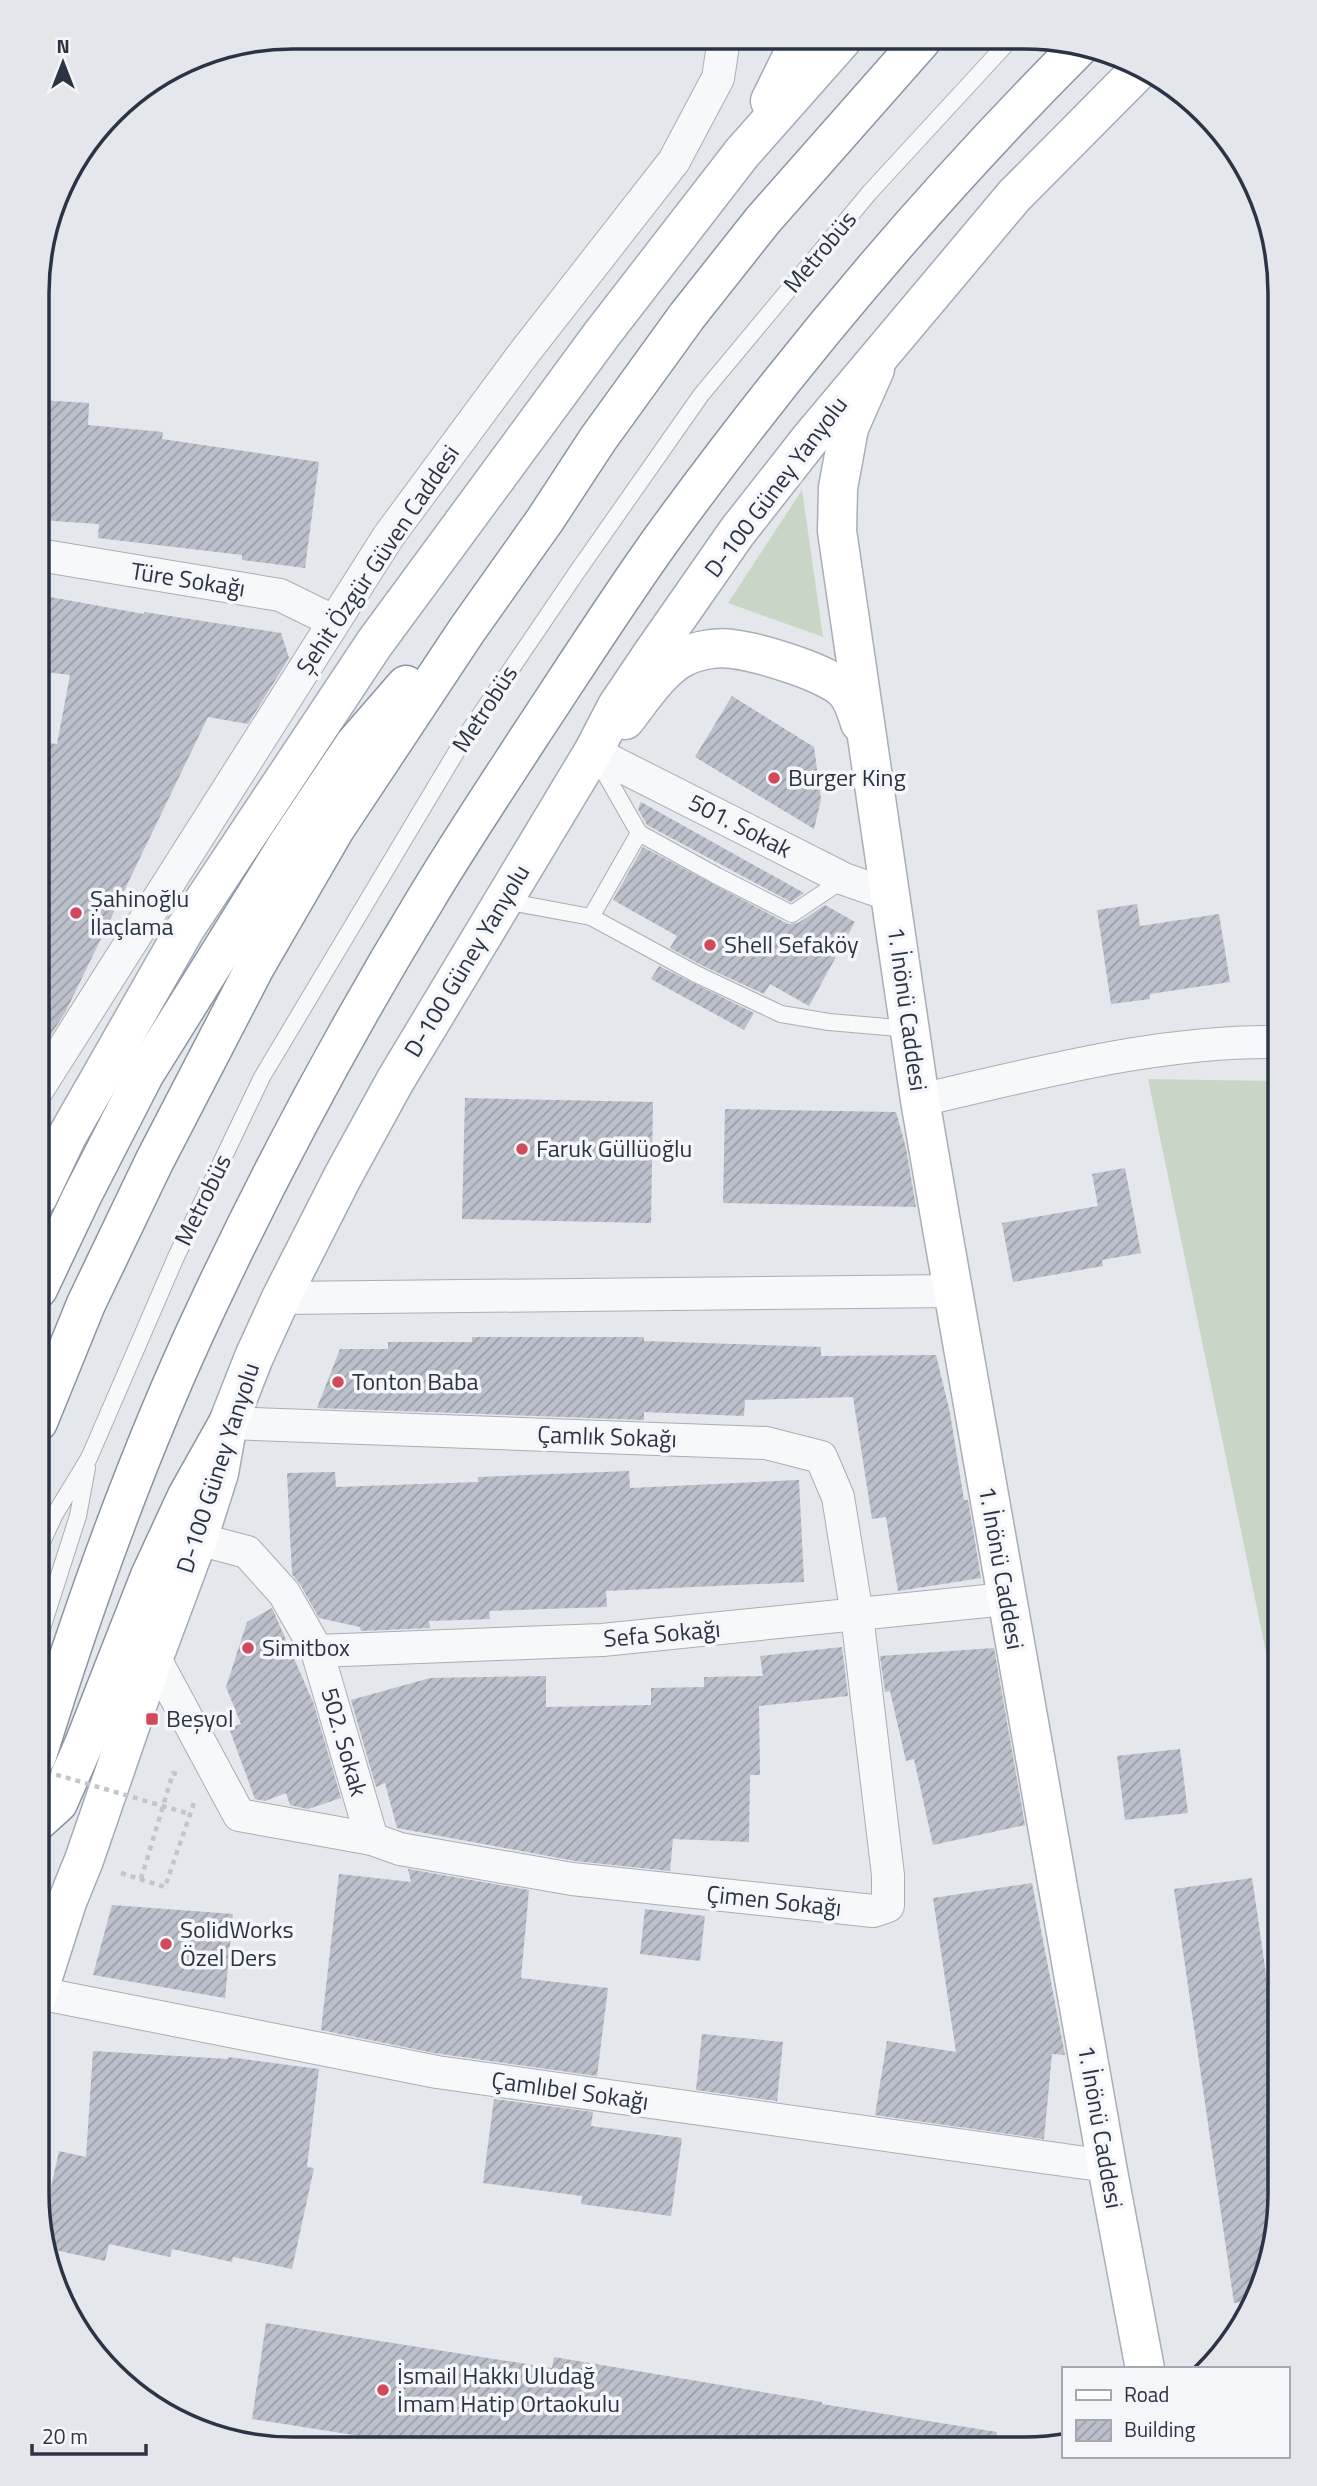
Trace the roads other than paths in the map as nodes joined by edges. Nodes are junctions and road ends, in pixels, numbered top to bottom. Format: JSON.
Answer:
{"nodes":[{"id":1,"x":722,"y":49,"type":"edge"},
{"id":2,"x":796,"y":49,"type":"edge"},
{"id":3,"x":834,"y":49,"type":"edge"},
{"id":4,"x":914,"y":49,"type":"edge"},
{"id":5,"x":1002,"y":49,"type":"edge"},
{"id":6,"x":1072,"y":54,"type":"edge"},
{"id":7,"x":1134,"y":75,"type":"edge"},
{"id":8,"x":742,"y":153,"type":"junction"},
{"id":9,"x":883,"y":349,"type":"junction"},
{"id":10,"x":49,"y":557,"type":"edge"},
{"id":11,"x":332,"y":621,"type":"junction"},
{"id":12,"x":467,"y":630,"type":"junction"},
{"id":13,"x":593,"y":752,"type":"junction"},
{"id":14,"x":871,"y":765,"type":"junction"},
{"id":15,"x":639,"y":833,"type":"junction"},
{"id":16,"x":844,"y":879,"type":"junction"},
{"id":17,"x":890,"y":895,"type":"junction"},
{"id":18,"x":502,"y":901,"type":"junction"},
{"id":19,"x":156,"y":905,"type":"junction"},
{"id":20,"x":591,"y":916,"type":"junction"},
{"id":21,"x":185,"y":929,"type":"junction"},
{"id":22,"x":910,"y":1029,"type":"junction"},
{"id":23,"x":1268,"y":1042,"type":"edge"},
{"id":24,"x":49,"y":1072,"type":"edge"},
{"id":25,"x":920,"y":1100,"type":"junction"},
{"id":26,"x":49,"y":1175,"type":"edge"},
{"id":27,"x":49,"y":1266,"type":"edge"},
{"id":28,"x":953,"y":1291,"type":"junction"},
{"id":29,"x":281,"y":1298,"type":"junction"},
{"id":30,"x":49,"y":1395,"type":"edge"},
{"id":31,"x":228,"y":1423,"type":"junction"},
{"id":32,"x":89,"y":1458,"type":"junction"},
{"id":33,"x":49,"y":1527,"type":"edge"},
{"id":34,"x":198,"y":1539,"type":"junction"},
{"id":35,"x":1006,"y":1599,"type":"junction"},
{"id":36,"x":49,"y":1607,"type":"edge"},
{"id":37,"x":857,"y":1615,"type":"junction"},
{"id":38,"x":317,"y":1651,"type":"junction"},
{"id":39,"x":154,"y":1657,"type":"junction"},
{"id":40,"x":49,"y":1720,"type":"edge"},
{"id":41,"x":49,"y":1811,"type":"edge"},
{"id":42,"x":372,"y":1839,"type":"junction"},
{"id":43,"x":49,"y":1957,"type":"edge"},
{"id":44,"x":49,"y":1996,"type":"edge"},
{"id":45,"x":1107,"y":2166,"type":"junction"},
{"id":46,"x":1145,"y":2367,"type":"edge"}],
"edges":[{"from":1,"to":11,"type":"street","name":"Şehit Özgür Güven Caddesi"},
{"from":2,"to":8,"type":"main road"},
{"from":3,"to":8,"type":"main road"},
{"from":4,"to":12,"type":"main road"},
{"from":5,"to":32,"type":"lane","name":"Metrobüs"},
{"from":6,"to":40,"type":"main road"},
{"from":7,"to":9,"type":"main road","name":"D-100 Güney Yanyolu"},
{"from":8,"to":21,"type":"main road"},
{"from":9,"to":13,"type":"main road","name":"D-100 Güney Yanyolu"},
{"from":9,"to":14,"type":"main road"},
{"from":10,"to":11,"type":"street","name":"Türe Sokağı"},
{"from":11,"to":19,"type":"street","name":"Şehit Özgür Güven Caddesi"},
{"from":12,"to":27,"type":"main road"},
{"from":12,"to":30,"type":"main road"},
{"from":13,"to":14,"type":"main road"},
{"from":13,"to":15,"type":"lane"},
{"from":13,"to":16,"type":"street","name":"501. Sokak"},
{"from":13,"to":18,"type":"main road","name":"D-100 Güney Yanyolu"},
{"from":14,"to":17,"type":"main road","name":"1. İnönü Caddesi"},
{"from":15,"to":16,"type":"lane"},
{"from":15,"to":20,"type":"lane"},
{"from":16,"to":17,"type":"street","name":"501. Sokak"},
{"from":17,"to":22,"type":"main road","name":"1. İnönü Caddesi"},
{"from":18,"to":20,"type":"lane"},
{"from":18,"to":29,"type":"main road","name":"D-100 Güney Yanyolu"},
{"from":19,"to":21,"type":"street"},
{"from":19,"to":24,"type":"street","name":"Şehit Özgür Güven Caddesi"},
{"from":20,"to":22,"type":"lane"},
{"from":21,"to":26,"type":"main road"},
{"from":22,"to":25,"type":"main road","name":"1. İnönü Caddesi"},
{"from":23,"to":25,"type":"street"},
{"from":25,"to":28,"type":"main road","name":"1. İnönü Caddesi"},
{"from":28,"to":29,"type":"street"},
{"from":28,"to":35,"type":"main road","name":"1. İnönü Caddesi"},
{"from":29,"to":31,"type":"main road","name":"D-100 Güney Yanyolu"},
{"from":31,"to":34,"type":"main road","name":"D-100 Güney Yanyolu"},
{"from":31,"to":37,"type":"street","name":"Çamlık Sokağı"},
{"from":31,"to":41,"type":"main road"},
{"from":32,"to":33,"type":"lane","name":"Metrobüs"},
{"from":32,"to":36,"type":"lane","name":"Metrobüs"},
{"from":34,"to":38,"type":"street","name":"502. Sokak"},
{"from":34,"to":39,"type":"main road","name":"D-100 Güney Yanyolu"},
{"from":35,"to":37,"type":"street","name":"Sefa Sokağı"},
{"from":35,"to":45,"type":"main road","name":"1. İnönü Caddesi"},
{"from":37,"to":38,"type":"street","name":"Sefa Sokağı"},
{"from":37,"to":42,"type":"street","name":"Çimen Sokağı"},
{"from":38,"to":42,"type":"street","name":"502. Sokak"},
{"from":39,"to":42,"type":"street"},
{"from":39,"to":43,"type":"main road","name":"D-100 Güney Yanyolu"},
{"from":44,"to":45,"type":"street","name":"Çamlıbel Sokağı"},
{"from":45,"to":46,"type":"main road","name":"1. İnönü Caddesi"}]}
